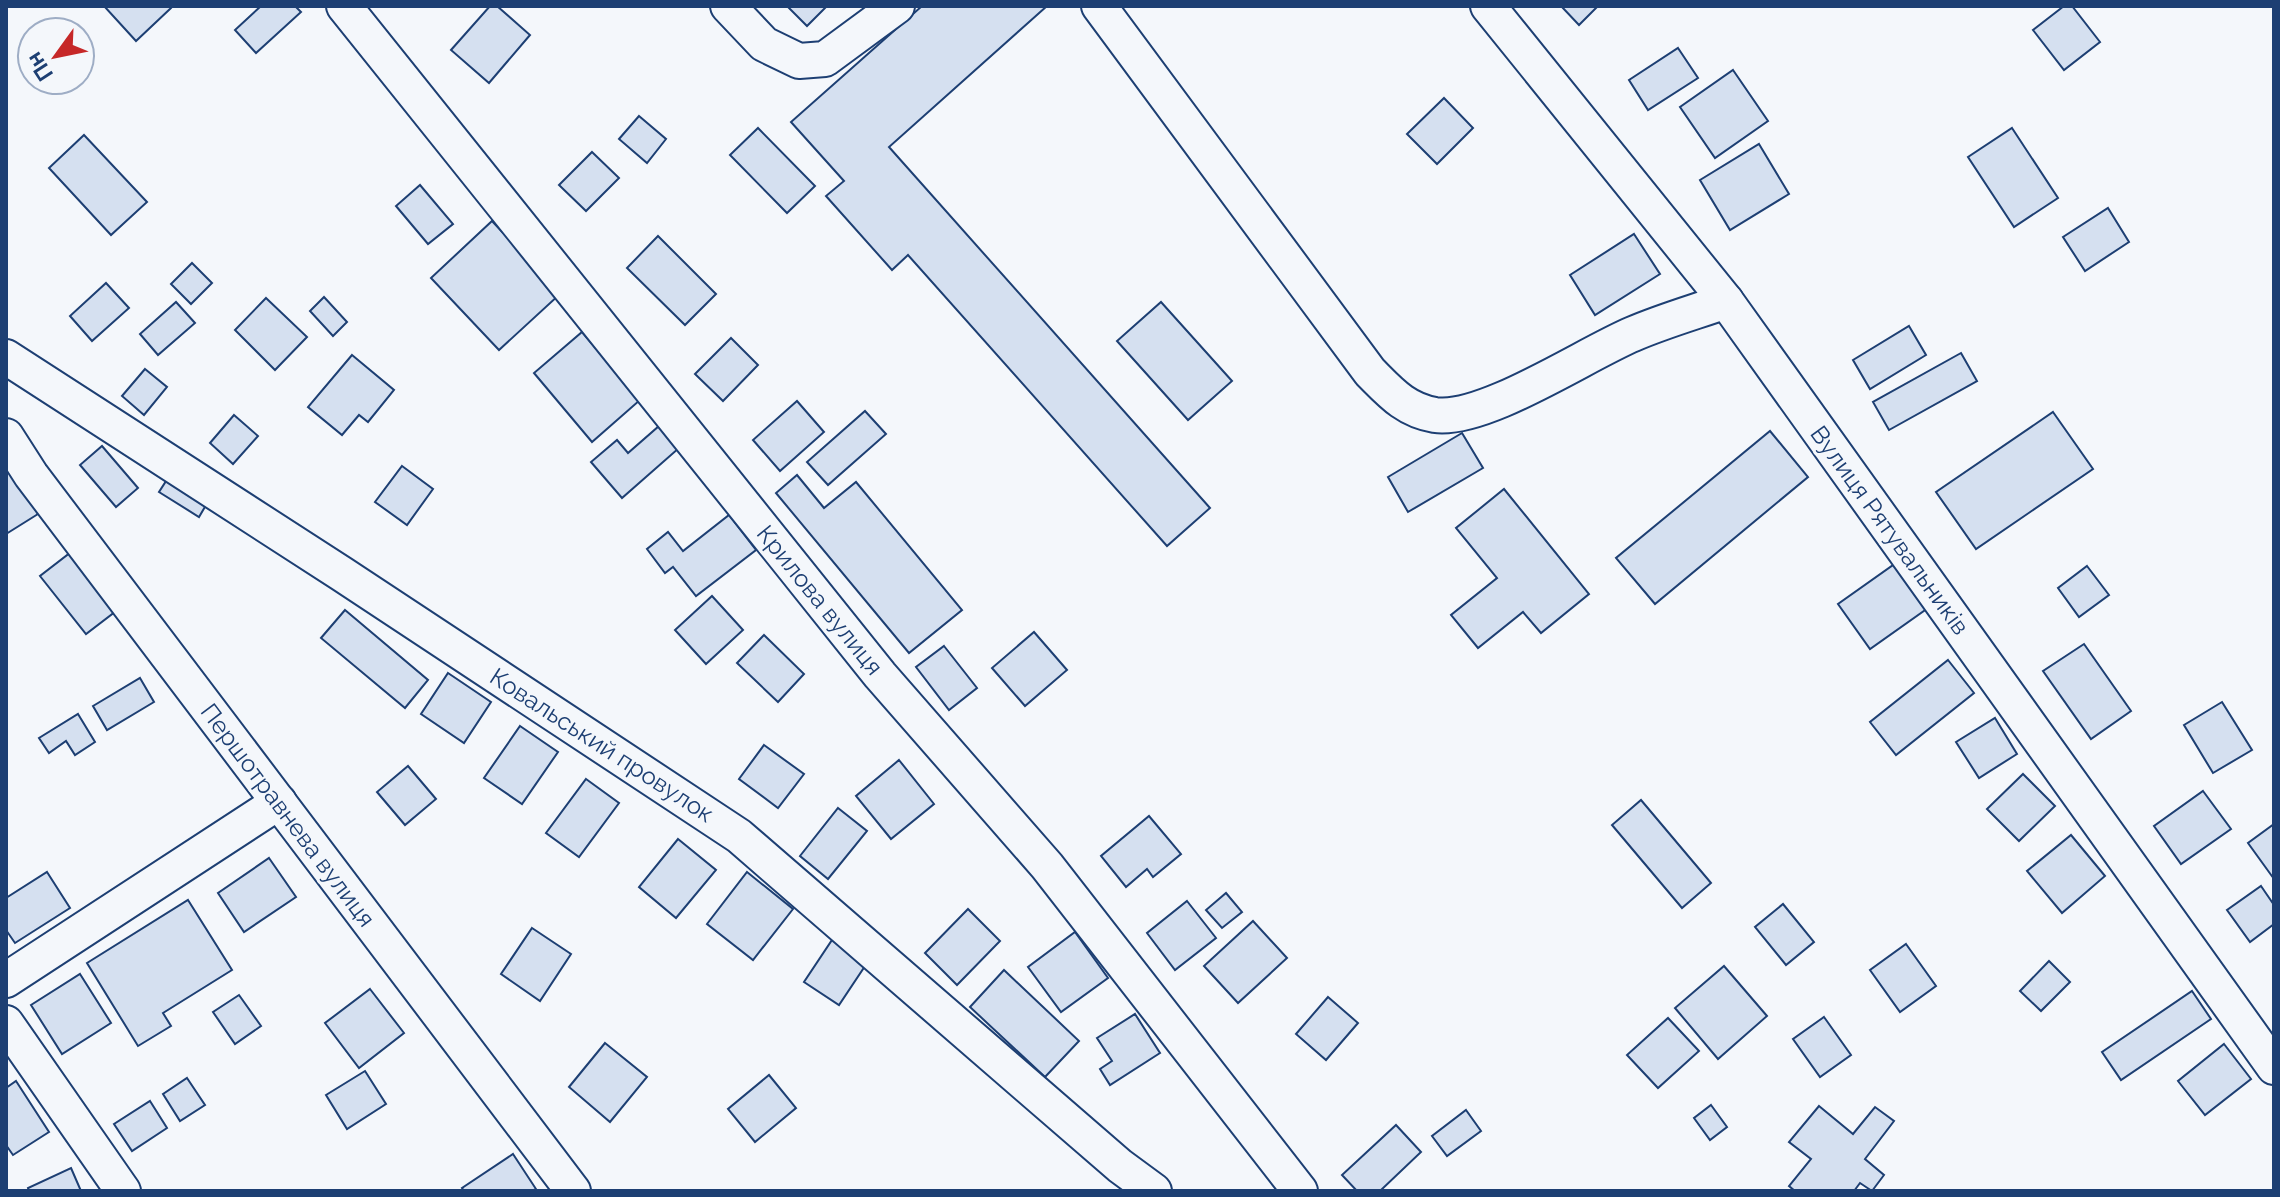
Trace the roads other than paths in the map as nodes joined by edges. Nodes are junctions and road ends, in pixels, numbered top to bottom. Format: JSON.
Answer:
{"nodes":[{"id":1,"x":344,"y":6,"type":"edge"},
{"id":2,"x":728,"y":6,"type":"edge"},
{"id":3,"x":897,"y":6,"type":"edge"},
{"id":4,"x":1099,"y":6,"type":"edge"},
{"id":5,"x":1488,"y":6,"type":"edge"},
{"id":6,"x":1726,"y":301,"type":"junction"},
{"id":7,"x":6,"y":357,"type":"edge"},
{"id":8,"x":6,"y":436,"type":"edge"},
{"id":9,"x":279,"y":802,"type":"junction"},
{"id":10,"x":6,"y":980,"type":"edge"},
{"id":11,"x":6,"y":1023,"type":"edge"},
{"id":12,"x":2274,"y":1067,"type":"edge"},
{"id":13,"x":1284,"y":1183,"type":"edge"},
{"id":14,"x":123,"y":1191,"type":"edge"},
{"id":15,"x":573,"y":1191,"type":"edge"},
{"id":16,"x":1154,"y":1191,"type":"edge"}],
"edges":[{"from":1,"to":13,"type":"street","name":"Крилова вулиця"},
{"from":2,"to":3,"type":"street"},
{"from":4,"to":6,"type":"street"},
{"from":5,"to":6,"type":"street","name":"Вулиця Рятувальників"},
{"from":6,"to":12,"type":"street","name":"Вулиця Рятувальників"},
{"from":7,"to":16,"type":"street","name":"Ковальський провулок"},
{"from":8,"to":9,"type":"street","name":"Першотравнева вулиця"},
{"from":9,"to":10,"type":"street"},
{"from":9,"to":15,"type":"street","name":"Першотравнева вулиця"},
{"from":11,"to":14,"type":"street"}]}
